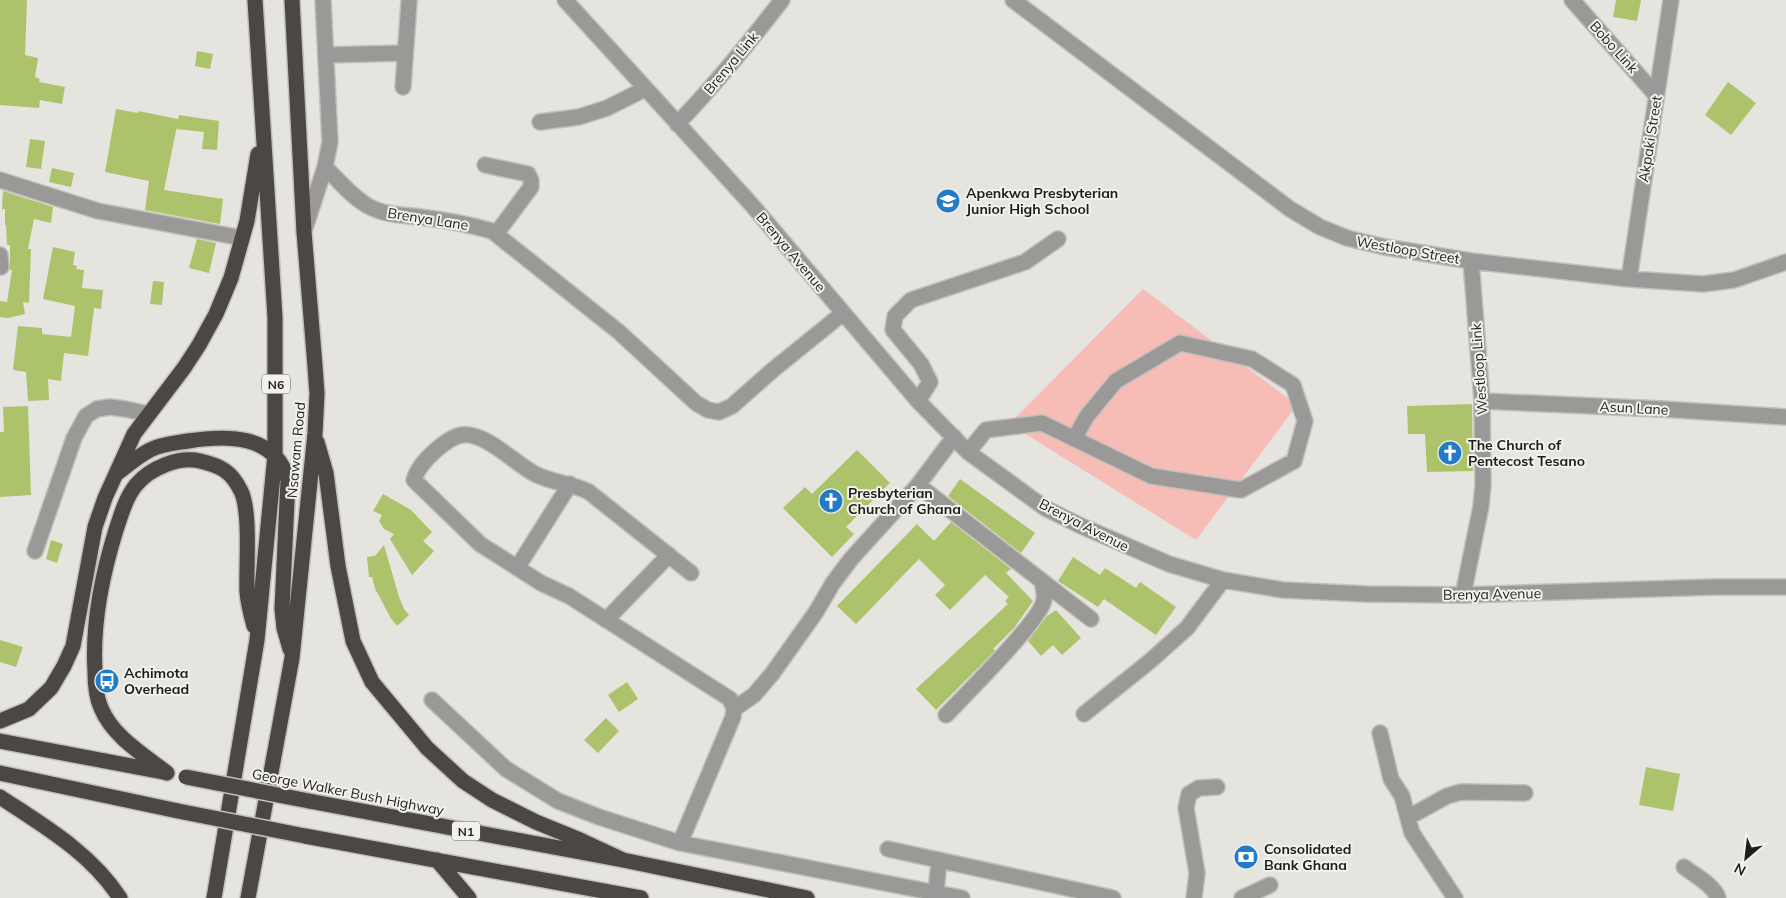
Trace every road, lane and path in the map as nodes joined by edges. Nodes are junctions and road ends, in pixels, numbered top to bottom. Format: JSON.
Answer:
{"nodes":[{"id":1,"x":255,"y":0,"type":"edge"},
{"id":2,"x":292,"y":0,"type":"edge"},
{"id":3,"x":323,"y":0,"type":"edge"},
{"id":4,"x":565,"y":0,"type":"edge"},
{"id":5,"x":782,"y":0,"type":"edge"},
{"id":6,"x":1013,"y":0,"type":"edge"},
{"id":7,"x":1572,"y":0,"type":"edge"},
{"id":8,"x":1671,"y":0,"type":"edge"},
{"id":9,"x":409,"y":2,"type":"dead end"},
{"id":10,"x":405,"y":53,"type":"junction"},
{"id":11,"x":326,"y":55,"type":"junction"},
{"id":12,"x":403,"y":87,"type":"dead end"},
{"id":13,"x":645,"y":89,"type":"junction"},
{"id":14,"x":1656,"y":94,"type":"junction"},
{"id":15,"x":540,"y":122,"type":"dead end"},
{"id":16,"x":677,"y":124,"type":"junction"},
{"id":17,"x":262,"y":128,"type":"junction"},
{"id":18,"x":485,"y":164,"type":"dead end"},
{"id":19,"x":325,"y":167,"type":"junction"},
{"id":20,"x":0,"y":180,"type":"edge"},
{"id":21,"x":304,"y":232,"type":"junction"},
{"id":22,"x":496,"y":234,"type":"junction"},
{"id":23,"x":242,"y":238,"type":"junction"},
{"id":24,"x":1058,"y":239,"type":"dead end"},
{"id":25,"x":1471,"y":261,"type":"junction"},
{"id":26,"x":1786,"y":262,"type":"edge"},
{"id":27,"x":1629,"y":279,"type":"junction"},
{"id":28,"x":842,"y":314,"type":"junction"},
{"id":29,"x":918,"y":401,"type":"junction"},
{"id":30,"x":1482,"y":401,"type":"junction"},
{"id":31,"x":148,"y":414,"type":"junction"},
{"id":32,"x":1786,"y":417,"type":"edge"},
{"id":33,"x":315,"y":433,"type":"junction"},
{"id":34,"x":954,"y":438,"type":"junction"},
{"id":35,"x":1074,"y":438,"type":"junction"},
{"id":36,"x":968,"y":452,"type":"junction"},
{"id":37,"x":275,"y":455,"type":"junction"},
{"id":38,"x":114,"y":475,"type":"junction"},
{"id":39,"x":570,"y":484,"type":"junction"},
{"id":40,"x":918,"y":485,"type":"junction"},
{"id":41,"x":36,"y":551,"type":"dead end"},
{"id":42,"x":669,"y":555,"type":"junction"},
{"id":43,"x":517,"y":568,"type":"junction"},
{"id":44,"x":691,"y":573,"type":"dead end"},
{"id":45,"x":1223,"y":580,"type":"junction"},
{"id":46,"x":1042,"y":581,"type":"junction"},
{"id":47,"x":1786,"y":587,"type":"edge"},
{"id":48,"x":1463,"y":596,"type":"junction"},
{"id":49,"x":1091,"y":619,"type":"dead end"},
{"id":50,"x":606,"y":620,"type":"junction"},
{"id":51,"x":257,"y":640,"type":"junction"},
{"id":52,"x":292,"y":658,"type":"junction"},
{"id":53,"x":432,"y":700,"type":"dead end"},
{"id":54,"x":734,"y":709,"type":"junction"},
{"id":55,"x":1084,"y":714,"type":"dead end"},
{"id":56,"x":946,"y":715,"type":"dead end"},
{"id":57,"x":0,"y":721,"type":"edge"},
{"id":58,"x":1380,"y":733,"type":"dead end"},
{"id":59,"x":0,"y":740,"type":"edge"},
{"id":60,"x":0,"y":773,"type":"edge"},
{"id":61,"x":167,"y":773,"type":"junction"},
{"id":62,"x":1217,"y":787,"type":"dead end"},
{"id":63,"x":1525,"y":793,"type":"dead end"},
{"id":64,"x":0,"y":797,"type":"edge"},
{"id":65,"x":1409,"y":817,"type":"junction"},
{"id":66,"x":680,"y":843,"type":"junction"},
{"id":67,"x":888,"y":849,"type":"dead end"},
{"id":68,"x":437,"y":860,"type":"junction"},
{"id":69,"x":623,"y":860,"type":"junction"},
{"id":70,"x":939,"y":860,"type":"junction"},
{"id":71,"x":1684,"y":866,"type":"dead end"},
{"id":72,"x":1270,"y":885,"type":"dead end"},
{"id":73,"x":936,"y":893,"type":"junction"},
{"id":74,"x":611,"y":895,"type":"edge"},
{"id":75,"x":120,"y":898,"type":"edge"},
{"id":76,"x":214,"y":898,"type":"edge"},
{"id":77,"x":248,"y":898,"type":"edge"},
{"id":78,"x":469,"y":898,"type":"edge"},
{"id":79,"x":641,"y":898,"type":"edge"},
{"id":80,"x":807,"y":898,"type":"edge"},
{"id":81,"x":962,"y":898,"type":"edge"},
{"id":82,"x":1113,"y":898,"type":"edge"},
{"id":83,"x":1194,"y":898,"type":"edge"},
{"id":84,"x":1242,"y":898,"type":"edge"},
{"id":85,"x":1455,"y":898,"type":"edge"},
{"id":86,"x":1718,"y":898,"type":"edge"}],
"edges":[{"from":1,"to":17,"type":"highway","name":"Nsawam Road","number":"N6"},
{"from":2,"to":21,"type":"highway","name":"Nsawam Road"},
{"from":3,"to":11,"type":"street"},
{"from":4,"to":13,"type":"street","name":"Brenya Avenue"},
{"from":5,"to":16,"type":"street","name":"Brenya Link"},
{"from":6,"to":25,"type":"street","name":"Westloop Street"},
{"from":7,"to":14,"type":"street","name":"Bobo Link"},
{"from":8,"to":14,"type":"street","name":"Akpaki Street"},
{"from":9,"to":10,"type":"street"},
{"from":10,"to":11,"type":"street"},
{"from":10,"to":12,"type":"street"},
{"from":11,"to":19,"type":"street"},
{"from":13,"to":15,"type":"street"},
{"from":13,"to":16,"type":"street","name":"Brenya Avenue"},
{"from":14,"to":27,"type":"street","name":"Akpaki Street"},
{"from":16,"to":28,"type":"street","name":"Brenya Avenue"},
{"from":17,"to":23,"type":"highway"},
{"from":17,"to":37,"type":"highway","name":"Nsawam Road","number":"N6"},
{"from":18,"to":22,"type":"street"},
{"from":19,"to":21,"type":"street"},
{"from":19,"to":22,"type":"street","name":"Brenya Lane"},
{"from":20,"to":23,"type":"street"},
{"from":21,"to":33,"type":"highway","name":"Nsawam Road"},
{"from":22,"to":28,"type":"street","name":"Brenya Lane"},
{"from":23,"to":31,"type":"highway"},
{"from":24,"to":29,"type":"street"},
{"from":25,"to":27,"type":"street","name":"Westloop Street"},
{"from":25,"to":30,"type":"street","name":"Westloop Link"},
{"from":26,"to":27,"type":"street","name":"Westloop Street"},
{"from":28,"to":29,"type":"street","name":"Brenya Avenue"},
{"from":29,"to":34,"type":"street","name":"Brenya Avenue"},
{"from":30,"to":32,"type":"street","name":"Asun Lane"},
{"from":30,"to":48,"type":"street","name":"Westloop Link"},
{"from":31,"to":38,"type":"highway"},
{"from":31,"to":41,"type":"street"},
{"from":33,"to":52,"type":"highway","name":"Nsawam Road"},
{"from":33,"to":69,"type":"highway"},
{"from":34,"to":36,"type":"street","name":"Brenya Avenue"},
{"from":34,"to":40,"type":"street"},
{"from":35,"to":35,"type":"street"},
{"from":35,"to":36,"type":"street"},
{"from":36,"to":45,"type":"street","name":"Brenya Avenue"},
{"from":37,"to":38,"type":"highway"},
{"from":37,"to":51,"type":"highway","name":"Nsawam Road","number":"N6"},
{"from":37,"to":52,"type":"highway"},
{"from":38,"to":57,"type":"highway"},
{"from":39,"to":42,"type":"street"},
{"from":39,"to":43,"type":"street"},
{"from":39,"to":43,"type":"street"},
{"from":40,"to":46,"type":"street"},
{"from":40,"to":54,"type":"street"},
{"from":42,"to":44,"type":"street"},
{"from":42,"to":50,"type":"street"},
{"from":43,"to":50,"type":"street"},
{"from":45,"to":48,"type":"street","name":"Brenya Avenue"},
{"from":45,"to":55,"type":"street"},
{"from":46,"to":49,"type":"street"},
{"from":46,"to":56,"type":"street"},
{"from":47,"to":48,"type":"street","name":"Brenya Avenue"},
{"from":50,"to":54,"type":"street"},
{"from":51,"to":61,"type":"highway"},
{"from":51,"to":76,"type":"highway","name":"Nsawam Road","number":"N6"},
{"from":52,"to":77,"type":"highway","name":"Nsawam Road"},
{"from":53,"to":66,"type":"street"},
{"from":54,"to":66,"type":"street"},
{"from":58,"to":65,"type":"street"},
{"from":59,"to":61,"type":"highway","name":"George Walker Bush Highway","number":"N1"},
{"from":60,"to":68,"type":"highway","bridge":true},
{"from":61,"to":69,"type":"highway","name":"George Walker Bush Highway","number":"N1","bridge":true},
{"from":62,"to":83,"type":"street"},
{"from":63,"to":65,"type":"street"},
{"from":64,"to":75,"type":"highway"},
{"from":65,"to":85,"type":"street"},
{"from":66,"to":73,"type":"street"},
{"from":67,"to":70,"type":"street"},
{"from":68,"to":74,"type":"highway"},
{"from":68,"to":78,"type":"highway"},
{"from":69,"to":80,"type":"highway","name":"George Walker Bush Highway","number":"N1"},
{"from":70,"to":73,"type":"street"},
{"from":70,"to":82,"type":"street"},
{"from":71,"to":86,"type":"street"},
{"from":72,"to":84,"type":"street"},
{"from":73,"to":81,"type":"street"},
{"from":74,"to":79,"type":"highway"}]}
